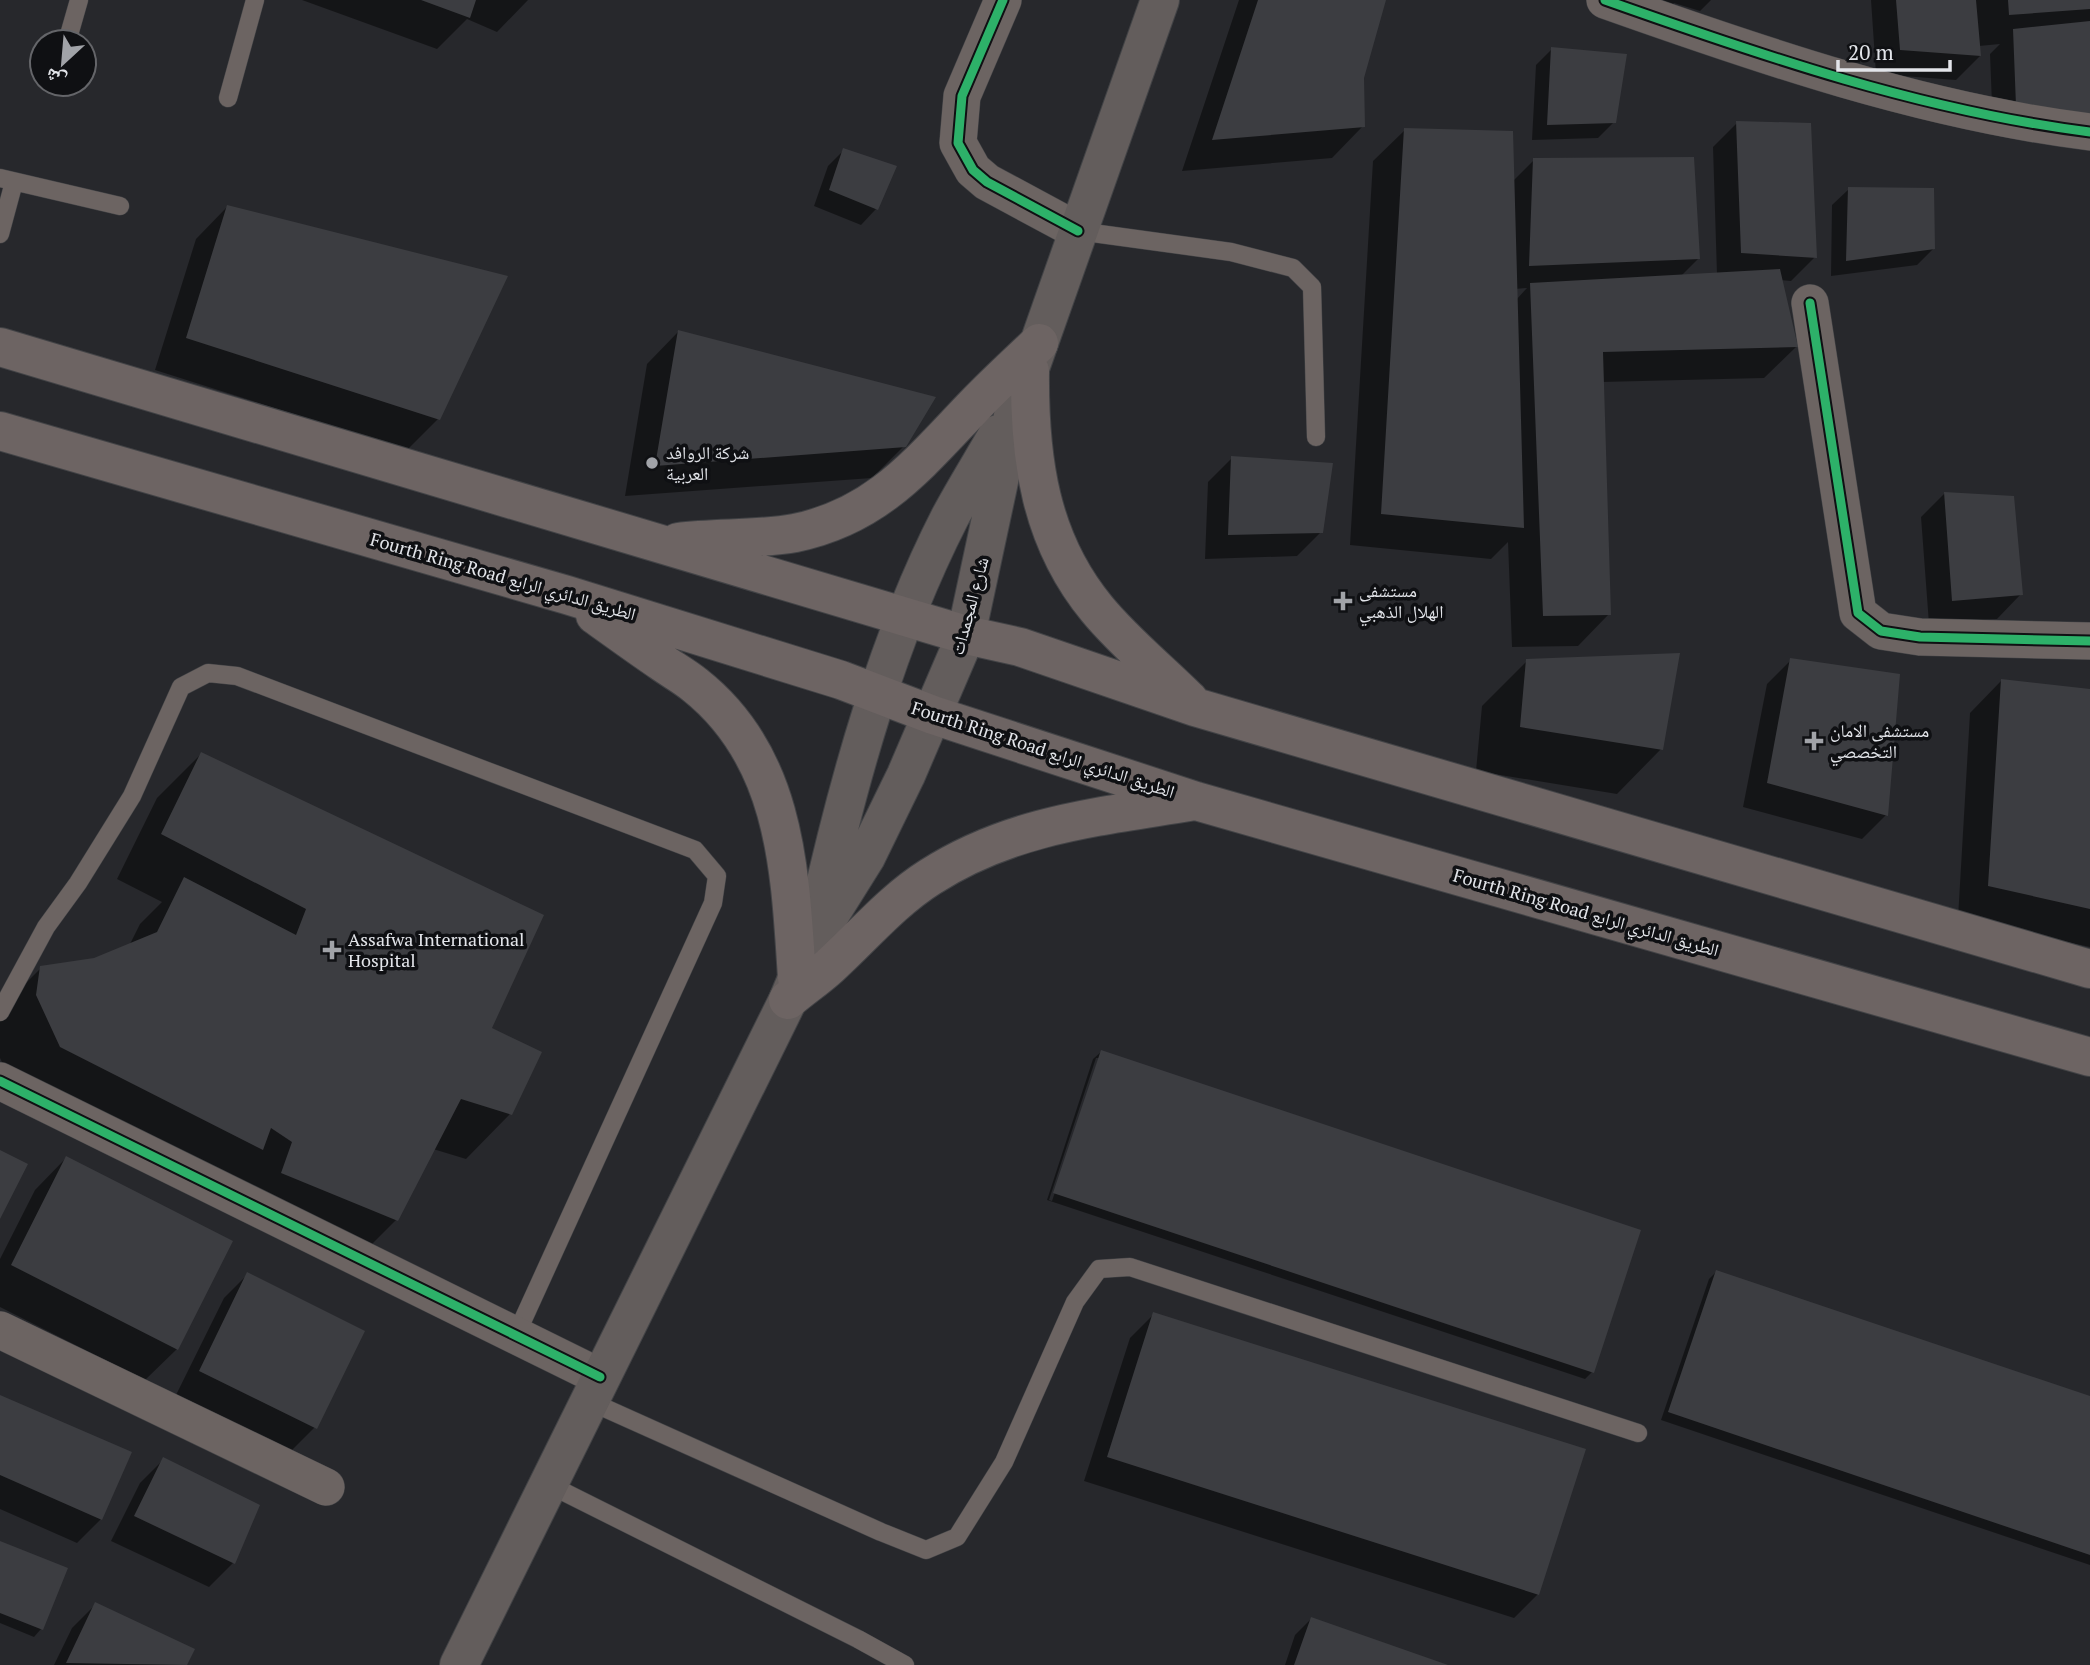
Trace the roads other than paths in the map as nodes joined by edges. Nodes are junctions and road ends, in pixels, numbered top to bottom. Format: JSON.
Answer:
{"nodes":[{"id":1,"x":79,"y":0,"type":"edge"},
{"id":2,"x":256,"y":0,"type":"edge"},
{"id":3,"x":1003,"y":0,"type":"edge"},
{"id":4,"x":1160,"y":0,"type":"edge"},
{"id":5,"x":1605,"y":0,"type":"edge"},
{"id":6,"x":71,"y":28,"type":"edge"},
{"id":7,"x":228,"y":98,"type":"dead end"},
{"id":8,"x":2090,"y":132,"type":"edge"},
{"id":9,"x":7,"y":180,"type":"edge"},
{"id":10,"x":120,"y":206,"type":"dead end"},
{"id":11,"x":1078,"y":231,"type":"junction"},
{"id":12,"x":0,"y":234,"type":"edge"},
{"id":13,"x":1810,"y":303,"type":"dead end"},
{"id":14,"x":0,"y":347,"type":"edge"},
{"id":15,"x":1028,"y":372,"type":"junction"},
{"id":16,"x":0,"y":430,"type":"edge"},
{"id":17,"x":1316,"y":437,"type":"dead end"},
{"id":18,"x":659,"y":544,"type":"junction"},
{"id":19,"x":567,"y":595,"type":"junction"},
{"id":20,"x":906,"y":616,"type":"junction"},
{"id":21,"x":966,"y":635,"type":"junction"},
{"id":22,"x":2090,"y":641,"type":"edge"},
{"id":23,"x":878,"y":695,"type":"junction"},
{"id":24,"x":1195,"y":707,"type":"junction"},
{"id":25,"x":933,"y":715,"type":"junction"},
{"id":26,"x":1196,"y":801,"type":"junction"},
{"id":27,"x":2090,"y":969,"type":"edge"},
{"id":28,"x":799,"y":974,"type":"junction"},
{"id":29,"x":0,"y":1012,"type":"edge"},
{"id":30,"x":2090,"y":1057,"type":"edge"},
{"id":31,"x":0,"y":1081,"type":"edge"},
{"id":32,"x":0,"y":1330,"type":"edge"},
{"id":33,"x":516,"y":1335,"type":"junction"},
{"id":34,"x":594,"y":1389,"type":"junction"},
{"id":35,"x":1638,"y":1433,"type":"dead end"},
{"id":36,"x":548,"y":1484,"type":"junction"},
{"id":37,"x":326,"y":1487,"type":"dead end"},
{"id":38,"x":459,"y":1665,"type":"edge"},
{"id":39,"x":905,"y":1665,"type":"edge"}],
"edges":[{"from":1,"to":6,"type":"lane"},
{"from":2,"to":7,"type":"lane"},
{"from":3,"to":11,"type":"street"},
{"from":4,"to":11,"type":"main road","name":"شارع المجمدات"},
{"from":5,"to":8,"type":"street"},
{"from":9,"to":10,"type":"lane"},
{"from":9,"to":12,"type":"lane"},
{"from":11,"to":15,"type":"main road","name":"شارع المجمدات"},
{"from":11,"to":17,"type":"lane"},
{"from":13,"to":22,"type":"street"},
{"from":14,"to":18,"type":"main road"},
{"from":15,"to":18,"type":"main road"},
{"from":15,"to":20,"type":"main road","name":"شارع المجمدات"},
{"from":15,"to":21,"type":"main road","name":"شارع المجمدات"},
{"from":15,"to":24,"type":"main road"},
{"from":16,"to":19,"type":"main road","name":"Fourth Ring Road الطريق الدائري الرابع"},
{"from":18,"to":20,"type":"main road"},
{"from":19,"to":23,"type":"main road","name":"Fourth Ring Road الطريق الدائري الرابع"},
{"from":19,"to":28,"type":"main road"},
{"from":20,"to":21,"type":"main road"},
{"from":20,"to":23,"type":"main road","name":"شارع المجمدات"},
{"from":21,"to":24,"type":"main road"},
{"from":21,"to":25,"type":"main road","name":"شارع المجمدات"},
{"from":23,"to":25,"type":"main road","name":"Fourth Ring Road الطريق الدائري الرابع"},
{"from":23,"to":28,"type":"main road","name":"شارع المجمدات"},
{"from":24,"to":27,"type":"main road"},
{"from":25,"to":26,"type":"main road","name":"Fourth Ring Road الطريق الدائري الرابع"},
{"from":25,"to":28,"type":"main road","name":"شارع المجمدات"},
{"from":26,"to":28,"type":"main road"},
{"from":26,"to":30,"type":"main road","name":"Fourth Ring Road الطريق الدائري الرابع"},
{"from":28,"to":34,"type":"main road"},
{"from":29,"to":33,"type":"lane"},
{"from":31,"to":33,"type":"street"},
{"from":32,"to":37,"type":"street"},
{"from":33,"to":34,"type":"street"},
{"from":34,"to":35,"type":"lane"},
{"from":34,"to":36,"type":"main road"},
{"from":36,"to":38,"type":"main road"},
{"from":36,"to":39,"type":"lane"}]}
